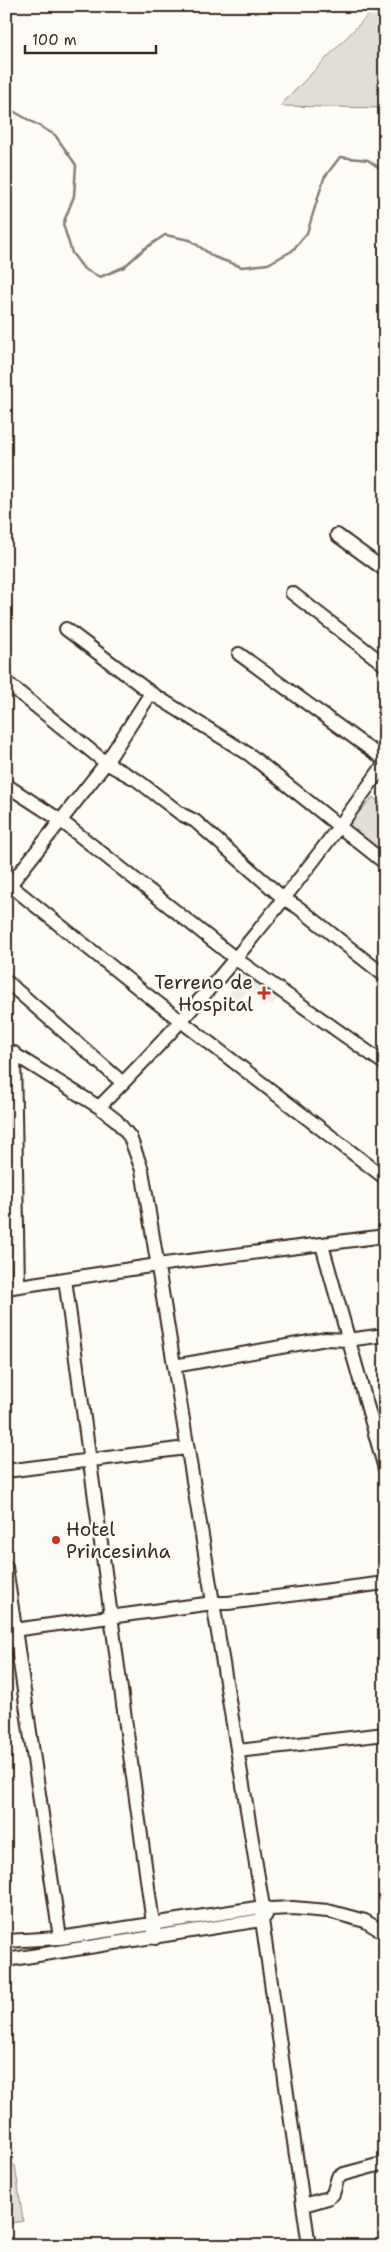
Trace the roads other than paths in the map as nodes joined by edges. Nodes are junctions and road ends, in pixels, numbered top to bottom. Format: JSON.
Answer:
{"nodes":[{"id":1,"x":337,"y":534,"type":"dead end"},
{"id":2,"x":385,"y":570,"type":"edge"},
{"id":3,"x":292,"y":593,"type":"dead end"},
{"id":4,"x":66,"y":629,"type":"dead end"},
{"id":5,"x":239,"y":654,"type":"dead end"},
{"id":6,"x":385,"y":665,"type":"edge"},
{"id":7,"x":6,"y":682,"type":"edge"},
{"id":8,"x":151,"y":693,"type":"junction"},
{"id":9,"x":385,"y":762,"type":"edge"},
{"id":10,"x":106,"y":763,"type":"junction"},
{"id":11,"x":6,"y":784,"type":"edge"},
{"id":12,"x":60,"y":820,"type":"junction"},
{"id":13,"x":341,"y":826,"type":"junction"},
{"id":14,"x":385,"y":863,"type":"edge"},
{"id":15,"x":8,"y":886,"type":"edge"},
{"id":16,"x":283,"y":898,"type":"junction"},
{"id":17,"x":236,"y":958,"type":"junction"},
{"id":18,"x":385,"y":976,"type":"edge"},
{"id":19,"x":6,"y":981,"type":"edge"},
{"id":20,"x":183,"y":1021,"type":"junction"},
{"id":21,"x":10,"y":1051,"type":"edge"},
{"id":22,"x":384,"y":1061,"type":"edge"},
{"id":23,"x":124,"y":1083,"type":"junction"},
{"id":24,"x":99,"y":1107,"type":"junction"},
{"id":25,"x":385,"y":1178,"type":"edge"},
{"id":26,"x":385,"y":1236,"type":"edge"},
{"id":27,"x":322,"y":1245,"type":"junction"},
{"id":28,"x":157,"y":1265,"type":"junction"},
{"id":29,"x":65,"y":1279,"type":"junction"},
{"id":30,"x":12,"y":1287,"type":"edge"},
{"id":31,"x":385,"y":1335,"type":"edge"},
{"id":32,"x":347,"y":1340,"type":"junction"},
{"id":33,"x":174,"y":1366,"type":"junction"},
{"id":34,"x":186,"y":1448,"type":"junction"},
{"id":35,"x":90,"y":1459,"type":"junction"},
{"id":36,"x":385,"y":1469,"type":"edge"},
{"id":37,"x":6,"y":1472,"type":"edge"},
{"id":38,"x":6,"y":1568,"type":"edge"},
{"id":39,"x":385,"y":1583,"type":"edge"},
{"id":40,"x":213,"y":1603,"type":"junction"},
{"id":41,"x":112,"y":1616,"type":"junction"},
{"id":42,"x":11,"y":1631,"type":"edge"},
{"id":43,"x":385,"y":1734,"type":"edge"},
{"id":44,"x":238,"y":1751,"type":"junction"},
{"id":45,"x":266,"y":1908,"type":"junction"},
{"id":46,"x":262,"y":1920,"type":"junction"},
{"id":47,"x":152,"y":1924,"type":"junction"},
{"id":48,"x":385,"y":1933,"type":"edge"},
{"id":49,"x":60,"y":1938,"type":"junction"},
{"id":50,"x":155,"y":1938,"type":"junction"},
{"id":51,"x":6,"y":1941,"type":"edge"},
{"id":52,"x":6,"y":1960,"type":"edge"},
{"id":53,"x":385,"y":2163,"type":"edge"},
{"id":54,"x":304,"y":2205,"type":"junction"},
{"id":55,"x":309,"y":2246,"type":"edge"}],
"edges":[{"from":1,"to":2,"type":"street"},
{"from":3,"to":6,"type":"street"},
{"from":4,"to":8,"type":"street"},
{"from":5,"to":9,"type":"street"},
{"from":7,"to":10,"type":"street"},
{"from":8,"to":10,"type":"street"},
{"from":8,"to":13,"type":"street"},
{"from":9,"to":13,"type":"street"},
{"from":10,"to":12,"type":"street"},
{"from":10,"to":16,"type":"street"},
{"from":11,"to":12,"type":"street"},
{"from":12,"to":15,"type":"street"},
{"from":12,"to":17,"type":"street"},
{"from":13,"to":14,"type":"street"},
{"from":13,"to":16,"type":"street"},
{"from":15,"to":20,"type":"street"},
{"from":16,"to":17,"type":"street"},
{"from":16,"to":18,"type":"street"},
{"from":17,"to":20,"type":"street"},
{"from":17,"to":22,"type":"street"},
{"from":19,"to":23,"type":"street"},
{"from":20,"to":23,"type":"street"},
{"from":20,"to":25,"type":"street"},
{"from":21,"to":24,"type":"street"},
{"from":21,"to":30,"type":"street"},
{"from":23,"to":24,"type":"street"},
{"from":24,"to":28,"type":"street"},
{"from":26,"to":27,"type":"street"},
{"from":27,"to":28,"type":"street"},
{"from":27,"to":32,"type":"street"},
{"from":28,"to":29,"type":"street"},
{"from":28,"to":33,"type":"street"},
{"from":29,"to":30,"type":"street"},
{"from":29,"to":35,"type":"street"},
{"from":31,"to":32,"type":"street"},
{"from":32,"to":33,"type":"street"},
{"from":32,"to":36,"type":"street"},
{"from":33,"to":34,"type":"street"},
{"from":34,"to":35,"type":"street"},
{"from":34,"to":40,"type":"street"},
{"from":35,"to":37,"type":"street"},
{"from":35,"to":41,"type":"street"},
{"from":38,"to":42,"type":"street"},
{"from":39,"to":40,"type":"street"},
{"from":40,"to":41,"type":"street"},
{"from":40,"to":44,"type":"street"},
{"from":41,"to":42,"type":"street"},
{"from":41,"to":47,"type":"street"},
{"from":42,"to":49,"type":"street"},
{"from":43,"to":44,"type":"street"},
{"from":44,"to":45,"type":"street"},
{"from":45,"to":46,"type":"street"},
{"from":45,"to":47,"type":"street"},
{"from":45,"to":48,"type":"street"},
{"from":46,"to":50,"type":"street"},
{"from":46,"to":54,"type":"street"},
{"from":47,"to":49,"type":"street"},
{"from":47,"to":50,"type":"street"},
{"from":49,"to":51,"type":"street"},
{"from":50,"to":52,"type":"street"},
{"from":53,"to":54,"type":"street"},
{"from":54,"to":55,"type":"street"}]}
